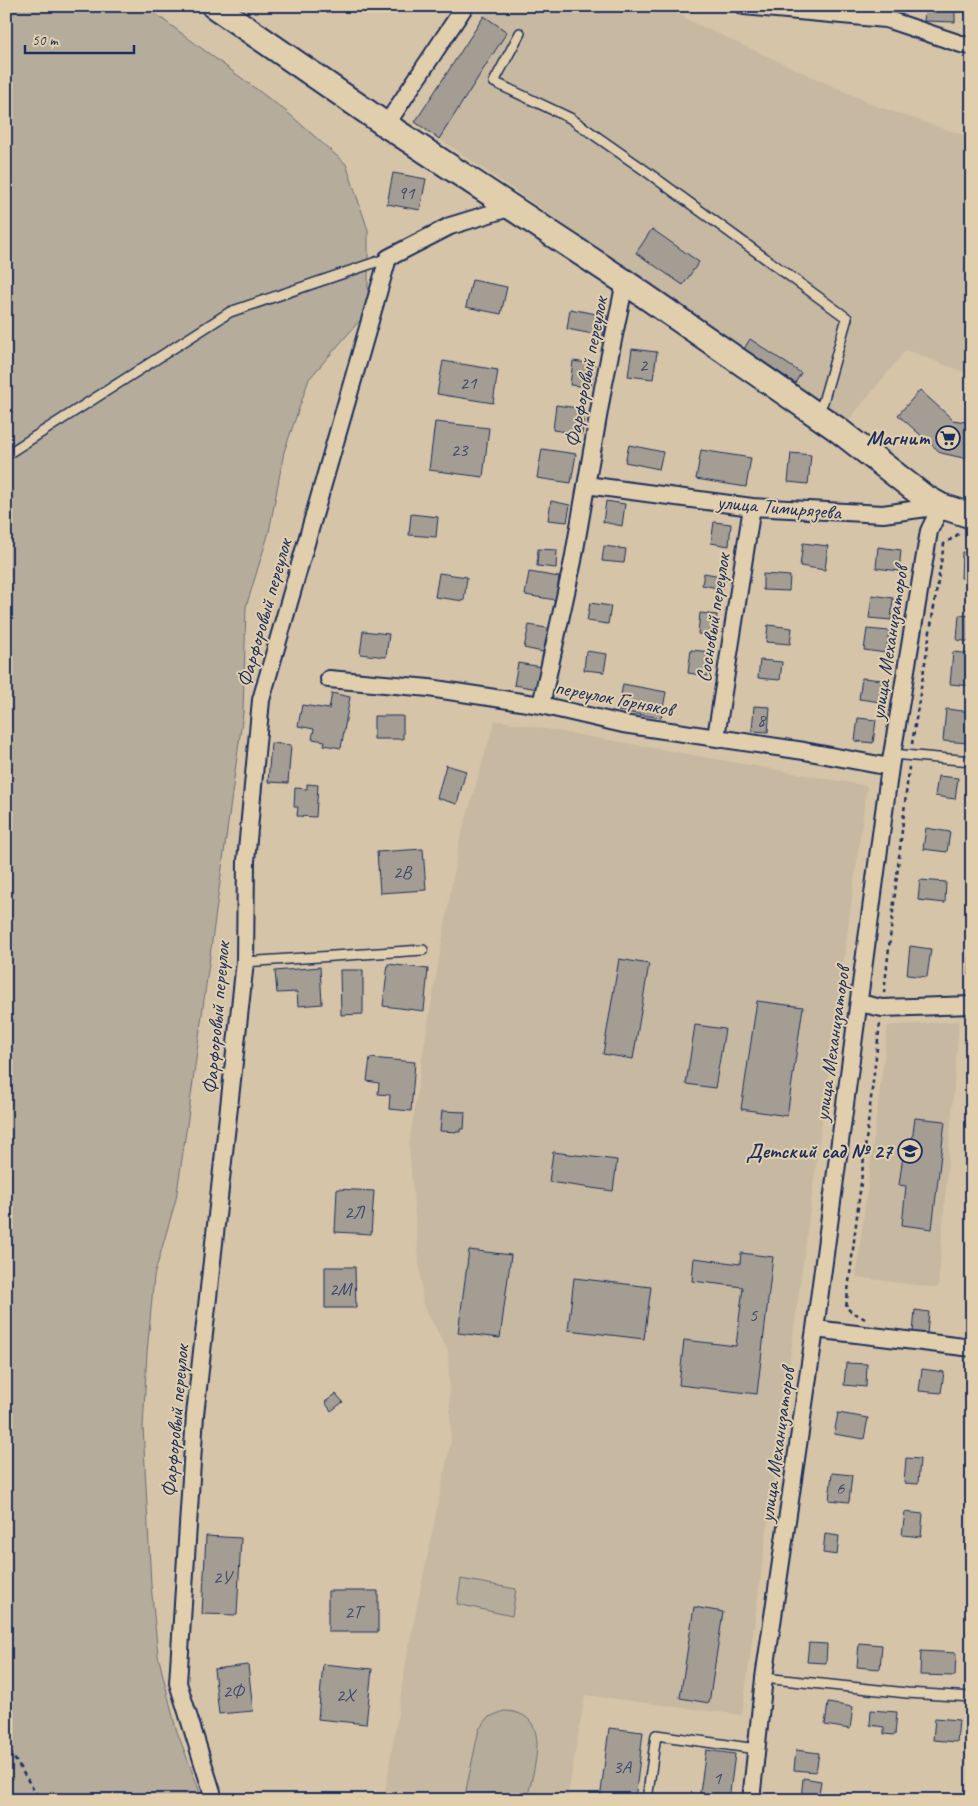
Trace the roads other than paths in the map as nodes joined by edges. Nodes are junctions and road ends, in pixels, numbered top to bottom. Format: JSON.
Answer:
{"nodes":[{"id":1,"x":464,"y":6,"type":"edge"},
{"id":2,"x":744,"y":6,"type":"edge"},
{"id":3,"x":219,"y":8,"type":"edge"},
{"id":4,"x":520,"y":33,"type":"dead end"},
{"id":5,"x":972,"y":46,"type":"edge"},
{"id":6,"x":386,"y":125,"type":"junction"},
{"id":7,"x":512,"y":208,"type":"junction"},
{"id":8,"x":388,"y":258,"type":"junction"},
{"id":9,"x":625,"y":282,"type":"junction"},
{"id":10,"x":816,"y":414,"type":"junction"},
{"id":11,"x":6,"y":455,"type":"edge"},
{"id":12,"x":586,"y":485,"type":"junction"},
{"id":13,"x":752,"y":506,"type":"junction"},
{"id":14,"x":941,"y":506,"type":"junction"},
{"id":15,"x":968,"y":522,"type":"edge"},
{"id":16,"x":330,"y":679,"type":"dead end"},
{"id":17,"x":541,"y":705,"type":"junction"},
{"id":18,"x":716,"y":737,"type":"junction"},
{"id":19,"x":891,"y":761,"type":"junction"},
{"id":20,"x":972,"y":761,"type":"edge"},
{"id":21,"x":423,"y":950,"type":"dead end"},
{"id":22,"x":245,"y":962,"type":"junction"},
{"id":23,"x":859,"y":1003,"type":"junction"},
{"id":24,"x":972,"y":1005,"type":"edge"},
{"id":25,"x":816,"y":1329,"type":"junction"},
{"id":26,"x":972,"y":1348,"type":"edge"},
{"id":27,"x":764,"y":1678,"type":"junction"},
{"id":28,"x":972,"y":1697,"type":"edge"},
{"id":29,"x":757,"y":1748,"type":"junction"},
{"id":30,"x":212,"y":1792,"type":"dead end"},
{"id":31,"x":647,"y":1800,"type":"edge"},
{"id":32,"x":751,"y":1800,"type":"edge"}],
"edges":[{"from":1,"to":6,"type":"street"},
{"from":2,"to":5,"type":"street"},
{"from":3,"to":6,"type":"street"},
{"from":4,"to":10,"type":"lane"},
{"from":6,"to":7,"type":"street"},
{"from":7,"to":8,"type":"street"},
{"from":7,"to":9,"type":"street"},
{"from":8,"to":11,"type":"lane"},
{"from":8,"to":22,"type":"street","name":"Фарфоровый переулок"},
{"from":9,"to":10,"type":"street"},
{"from":9,"to":12,"type":"street","name":"Фарфоровый переулок"},
{"from":10,"to":14,"type":"street"},
{"from":12,"to":13,"type":"street","name":"улица Тимирязева"},
{"from":12,"to":17,"type":"street","name":"Фарфоровый переулок"},
{"from":13,"to":14,"type":"street","name":"улица Тимирязева"},
{"from":13,"to":18,"type":"street","name":"Сосновый переулок"},
{"from":14,"to":15,"type":"street","name":"улица Тимирязева"},
{"from":14,"to":19,"type":"street","name":"улица Механизаторов"},
{"from":16,"to":17,"type":"street","name":"переулок Горняков"},
{"from":17,"to":18,"type":"street","name":"переулок Горняков"},
{"from":18,"to":19,"type":"street","name":"переулок Горняков"},
{"from":19,"to":20,"type":"lane"},
{"from":19,"to":23,"type":"street","name":"улица Механизаторов"},
{"from":21,"to":22,"type":"lane"},
{"from":22,"to":30,"type":"street","name":"Фарфоровый переулок"},
{"from":23,"to":24,"type":"street"},
{"from":23,"to":25,"type":"street","name":"улица Механизаторов"},
{"from":25,"to":26,"type":"street"},
{"from":25,"to":27,"type":"street","name":"улица Механизаторов"},
{"from":27,"to":28,"type":"lane"},
{"from":27,"to":29,"type":"street","name":"улица Механизаторов"},
{"from":29,"to":31,"type":"lane"},
{"from":29,"to":32,"type":"street","name":"улица Механизаторов"}]}
